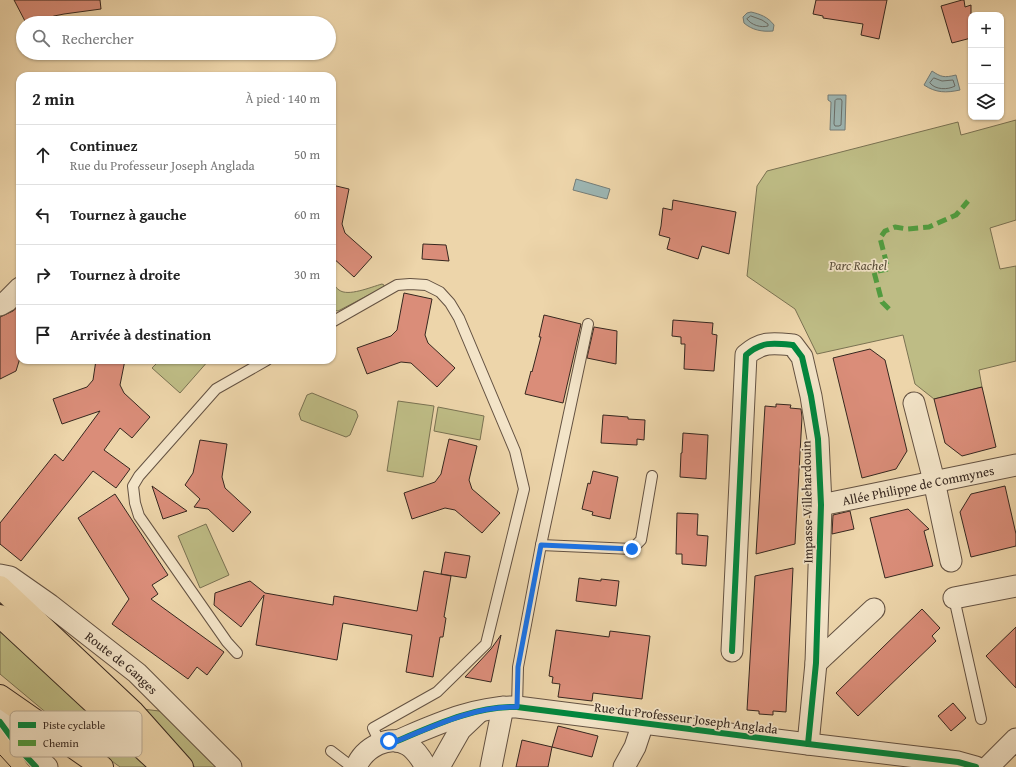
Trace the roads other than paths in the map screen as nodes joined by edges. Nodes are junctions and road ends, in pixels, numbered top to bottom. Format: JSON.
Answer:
{"nodes":[{"id":1,"x":16,"y":292,"type":"edge"},
{"id":2,"x":0,"y":305,"type":"edge"},
{"id":3,"x":336,"y":315,"type":"edge"},
{"id":4,"x":344,"y":316,"type":"junction"},
{"id":5,"x":336,"y":320,"type":"edge"},
{"id":6,"x":588,"y":324,"type":"dead end"},
{"id":7,"x":260,"y":364,"type":"edge"},
{"id":8,"x":914,"y":402,"type":"dead end"},
{"id":9,"x":1016,"y":465,"type":"edge"},
{"id":10,"x":652,"y":476,"type":"dead end"},
{"id":11,"x":934,"y":481,"type":"junction"},
{"id":12,"x":821,"y":505,"type":"junction"},
{"id":13,"x":541,"y":545,"type":"junction"},
{"id":14,"x":951,"y":561,"type":"dead end"},
{"id":15,"x":0,"y":575,"type":"edge"},
{"id":16,"x":1016,"y":586,"type":"edge"},
{"id":17,"x":0,"y":587,"type":"edge"},
{"id":18,"x":954,"y":598,"type":"joint"},
{"id":19,"x":874,"y":609,"type":"dead end"},
{"id":20,"x":0,"y":616,"type":"edge"},
{"id":21,"x":732,"y":651,"type":"dead end"},
{"id":22,"x":237,"y":653,"type":"dead end"},
{"id":23,"x":816,"y":663,"type":"junction"},
{"id":24,"x":0,"y":696,"type":"edge"},
{"id":25,"x":0,"y":706,"type":"edge"},
{"id":26,"x":510,"y":707,"type":"junction"},
{"id":27,"x":22,"y":711,"type":"edge"},
{"id":28,"x":103,"y":711,"type":"edge"},
{"id":29,"x":132,"y":711,"type":"edge"},
{"id":30,"x":480,"y":712,"type":"junction"},
{"id":31,"x":10,"y":720,"type":"edge"},
{"id":32,"x":980,"y":720,"type":"dead end"},
{"id":33,"x":142,"y":722,"type":"edge"},
{"id":34,"x":643,"y":723,"type":"junction"},
{"id":35,"x":384,"y":737,"type":"junction"},
{"id":36,"x":1016,"y":739,"type":"edge"},
{"id":37,"x":808,"y":744,"type":"junction"},
{"id":38,"x":142,"y":748,"type":"edge"},
{"id":39,"x":331,"y":751,"type":"dead end"},
{"id":40,"x":36,"y":757,"type":"edge"},
{"id":41,"x":88,"y":757,"type":"edge"},
{"id":42,"x":47,"y":767,"type":"edge"},
{"id":43,"x":102,"y":767,"type":"edge"},
{"id":44,"x":163,"y":767,"type":"edge"},
{"id":45,"x":182,"y":767,"type":"edge"},
{"id":46,"x":231,"y":767,"type":"edge"},
{"id":47,"x":352,"y":767,"type":"edge"},
{"id":48,"x":356,"y":767,"type":"edge"},
{"id":49,"x":426,"y":767,"type":"edge"},
{"id":50,"x":439,"y":767,"type":"edge"},
{"id":51,"x":491,"y":767,"type":"edge"},
{"id":52,"x":624,"y":767,"type":"edge"},
{"id":53,"x":976,"y":767,"type":"edge"},
{"id":54,"x":988,"y":767,"type":"edge"}],
"edges":[{"from":1,"to":2,"type":"street"},
{"from":3,"to":4,"type":"lane"},
{"from":4,"to":5,"type":"lane"},
{"from":4,"to":35,"type":"lane"},
{"from":6,"to":13,"type":"lane"},
{"from":7,"to":22,"type":"lane"},
{"from":8,"to":11,"type":"street"},
{"from":9,"to":11,"type":"street","name":"Allée Philippe de Commynes"},
{"from":10,"to":13,"type":"lane"},
{"from":11,"to":12,"type":"street","name":"Allée Philippe de Commynes"},
{"from":11,"to":14,"type":"street"},
{"from":12,"to":21,"type":"street","name":"Impasse Villehardouin"},
{"from":12,"to":23,"type":"street","name":"Impasse Villehardouin"},
{"from":13,"to":26,"type":"lane"},
{"from":15,"to":46,"type":"street","name":"Route de Ganges"},
{"from":16,"to":18,"type":"street"},
{"from":17,"to":29,"type":"main road","name":"Route de Ganges"},
{"from":18,"to":32,"type":"lane"},
{"from":19,"to":23,"type":"street"},
{"from":20,"to":28,"type":"main road"},
{"from":23,"to":37,"type":"street","name":"Impasse Villehardouin"},
{"from":24,"to":27,"type":"main road"},
{"from":25,"to":31,"type":"street"},
{"from":26,"to":30,"type":"street","name":"Rue du Professeur Joseph Anglada"},
{"from":26,"to":34,"type":"street","name":"Rue du Professeur Joseph Anglada"},
{"from":26,"to":51,"type":"street"},
{"from":30,"to":35,"type":"street","name":"Rue du Professeur Joseph Anglada"},
{"from":30,"to":50,"type":"street","name":"Rue du Professeur Joseph Anglada"},
{"from":33,"to":45,"type":"main road","name":"Route de Ganges"},
{"from":34,"to":37,"type":"street","name":"Rue du Professeur Joseph Anglada"},
{"from":34,"to":52,"type":"street"},
{"from":35,"to":48,"type":"street","name":"Rue du Professeur Joseph Anglada"},
{"from":35,"to":49,"type":"street"},
{"from":36,"to":54,"type":"street"},
{"from":37,"to":53,"type":"street","name":"Rue du Professeur Joseph Anglada"},
{"from":38,"to":44,"type":"main road"},
{"from":39,"to":47,"type":"lane"},
{"from":40,"to":42,"type":"street"},
{"from":41,"to":43,"type":"main road"}]}
